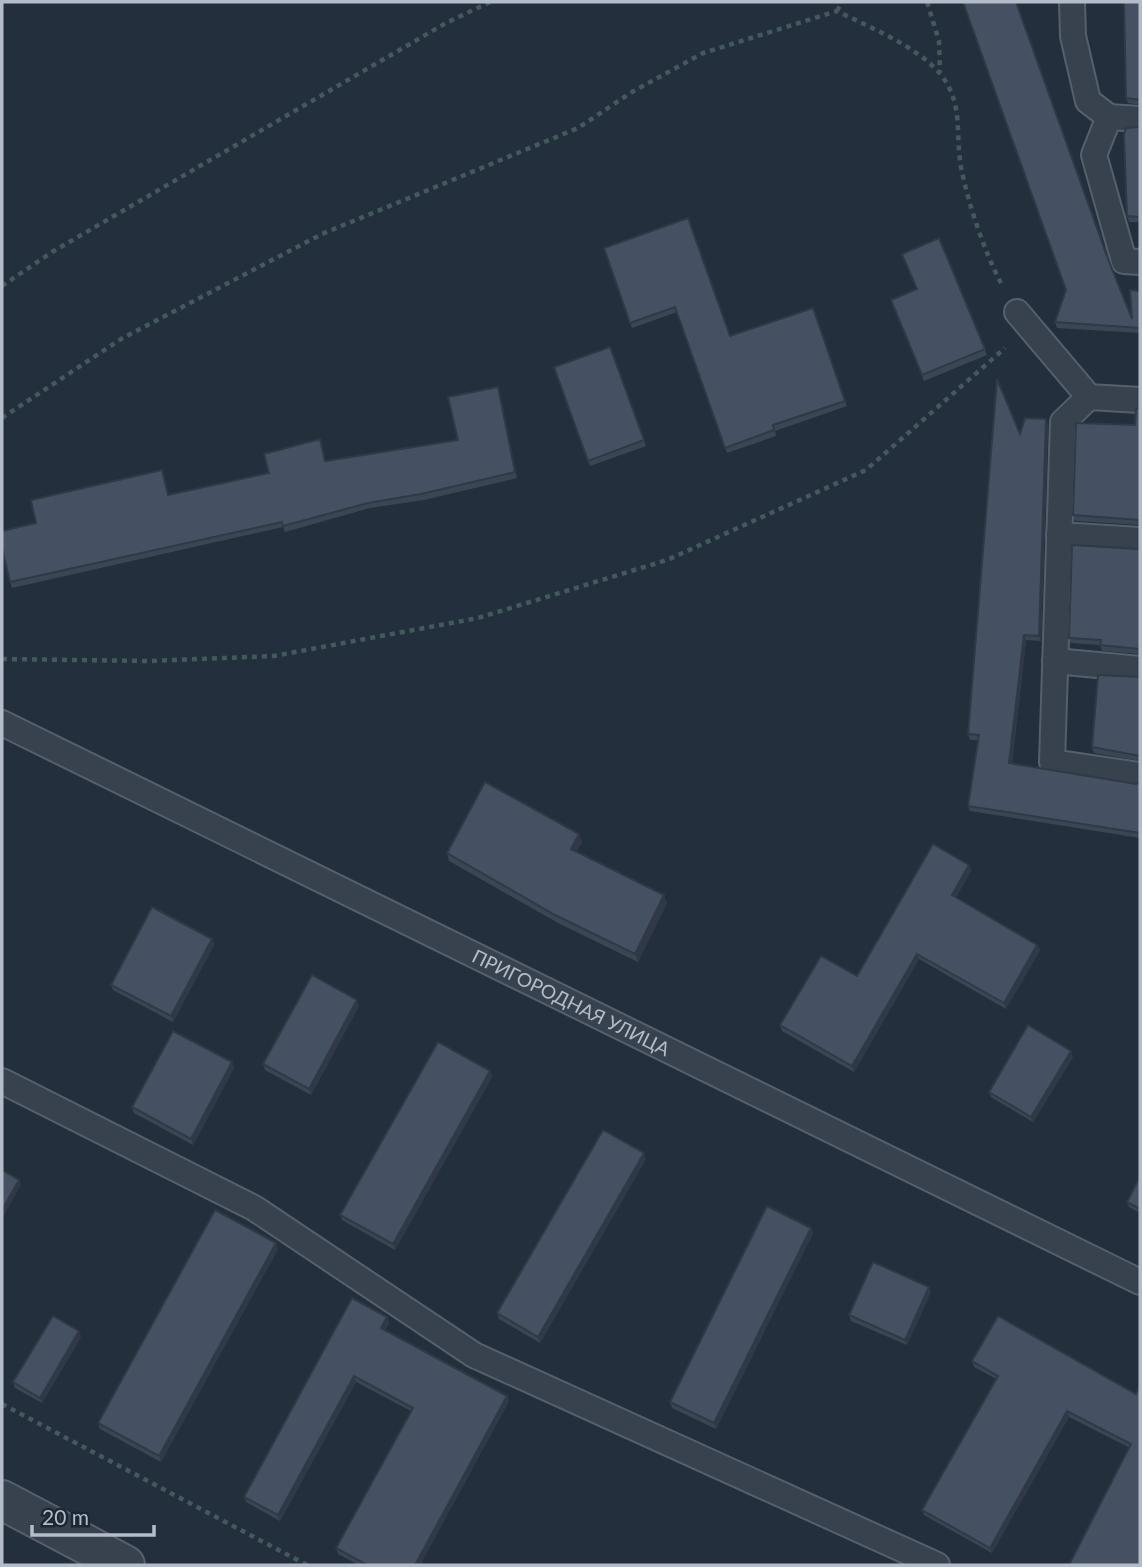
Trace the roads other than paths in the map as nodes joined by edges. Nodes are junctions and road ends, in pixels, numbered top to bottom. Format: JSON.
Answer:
{"nodes":[{"id":1,"x":1072,"y":2,"type":"edge"},
{"id":2,"x":1109,"y":117,"type":"junction"},
{"id":3,"x":1140,"y":119,"type":"edge"},
{"id":4,"x":1140,"y":262,"type":"edge"},
{"id":5,"x":1017,"y":312,"type":"road end"},
{"id":6,"x":1089,"y":397,"type":"junction"},
{"id":7,"x":1140,"y":400,"type":"edge"},
{"id":8,"x":1059,"y":535,"type":"junction"},
{"id":9,"x":1140,"y":540,"type":"edge"},
{"id":10,"x":1055,"y":661,"type":"junction"},
{"id":11,"x":1140,"y":669,"type":"edge"},
{"id":12,"x":2,"y":723,"type":"edge"},
{"id":13,"x":1140,"y":775,"type":"edge"},
{"id":14,"x":2,"y":1081,"type":"edge"},
{"id":15,"x":1140,"y":1282,"type":"edge"},
{"id":16,"x":2,"y":1500,"type":"edge"},
{"id":17,"x":125,"y":1565,"type":"edge"},
{"id":18,"x":937,"y":1565,"type":"edge"}],
"edges":[{"from":1,"to":2,"type":"lane"},
{"from":2,"to":3,"type":"lane"},
{"from":2,"to":4,"type":"lane"},
{"from":5,"to":6,"type":"lane"},
{"from":6,"to":7,"type":"lane"},
{"from":6,"to":8,"type":"lane"},
{"from":8,"to":9,"type":"lane"},
{"from":8,"to":10,"type":"lane"},
{"from":10,"to":11,"type":"lane"},
{"from":10,"to":13,"type":"lane"},
{"from":12,"to":15,"type":"lane","name":"ПРИГОРОДНАЯ УЛИЦА"},
{"from":14,"to":18,"type":"lane"},
{"from":16,"to":17,"type":"street"}]}
